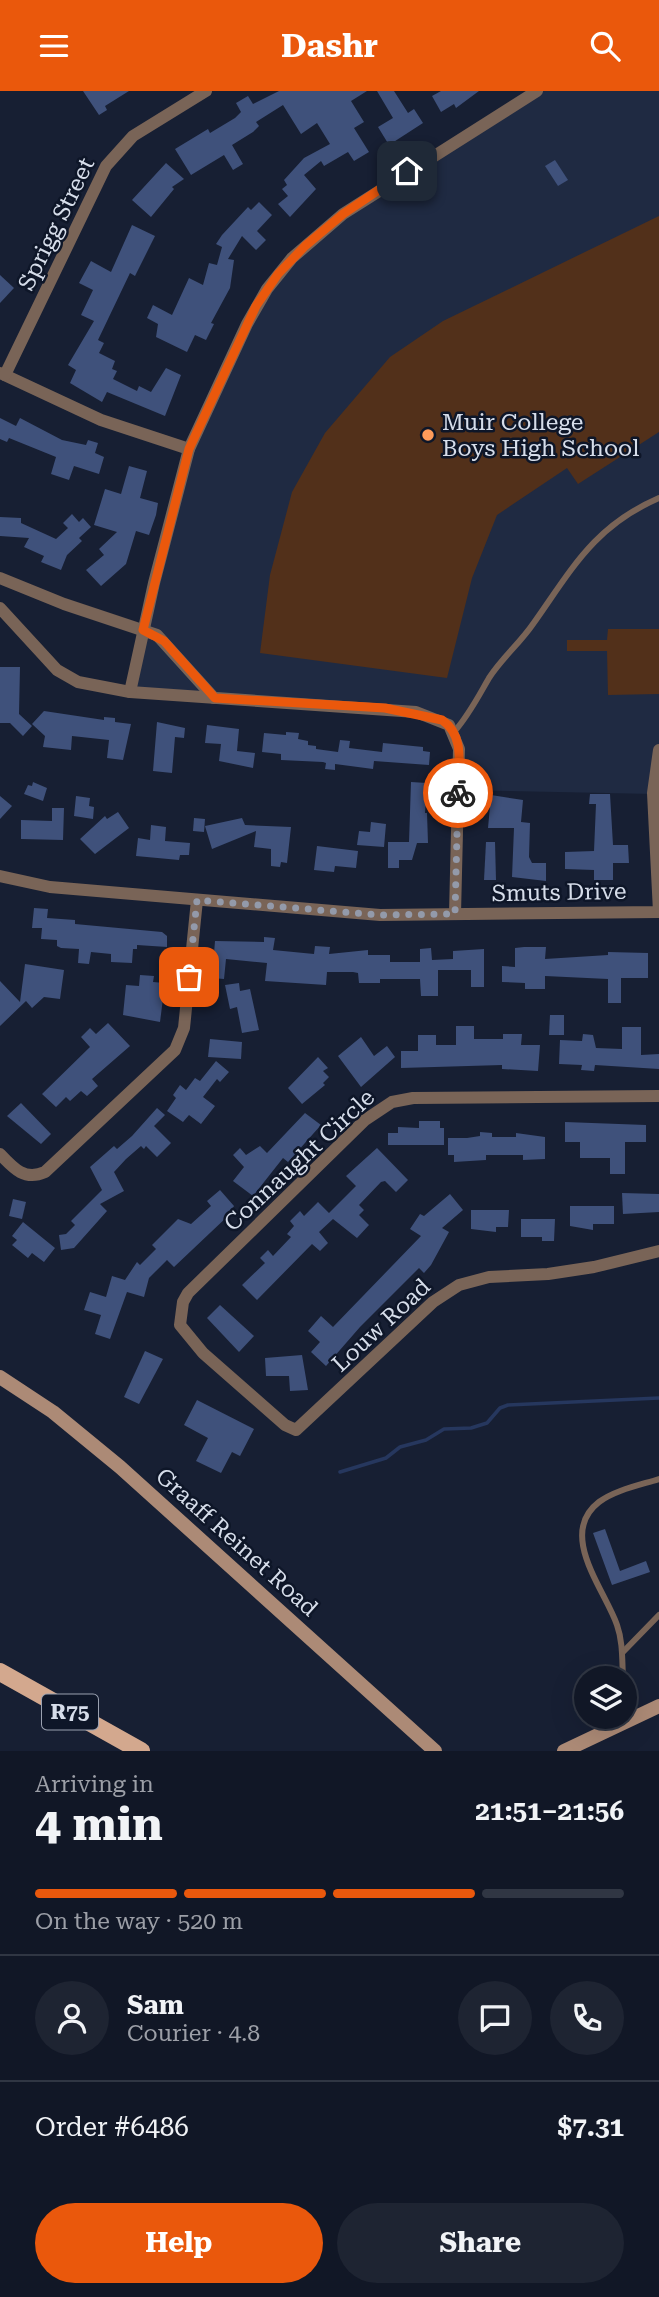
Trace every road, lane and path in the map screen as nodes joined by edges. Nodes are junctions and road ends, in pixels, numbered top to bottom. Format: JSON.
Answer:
{"nodes":[{"id":1,"x":206,"y":91,"type":"edge"},
{"id":2,"x":511,"y":91,"type":"edge"},
{"id":3,"x":537,"y":91,"type":"edge"},
{"id":4,"x":518,"y":103,"type":"junction"},
{"id":5,"x":3,"y":374,"type":"edge"},
{"id":6,"x":189,"y":449,"type":"junction"},
{"id":7,"x":659,"y":498,"type":"edge"},
{"id":8,"x":0,"y":578,"type":"edge"},
{"id":9,"x":0,"y":608,"type":"edge"},
{"id":10,"x":143,"y":630,"type":"junction"},
{"id":11,"x":130,"y":692,"type":"junction"},
{"id":12,"x":215,"y":698,"type":"junction"},
{"id":13,"x":454,"y":732,"type":"junction"},
{"id":14,"x":659,"y":750,"type":"edge"},
{"id":15,"x":0,"y":876,"type":"edge"},
{"id":16,"x":197,"y":900,"type":"junction"},
{"id":17,"x":659,"y":912,"type":"edge"},
{"id":18,"x":455,"y":914,"type":"junction"},
{"id":19,"x":659,"y":1096,"type":"edge"},
{"id":20,"x":0,"y":1154,"type":"edge"},
{"id":21,"x":659,"y":1251,"type":"edge"},
{"id":22,"x":0,"y":1377,"type":"edge"},
{"id":23,"x":306,"y":1423,"type":"joint"},
{"id":24,"x":659,"y":1479,"type":"edge"},
{"id":25,"x":659,"y":1615,"type":"edge"},
{"id":26,"x":623,"y":1652,"type":"junction"},
{"id":27,"x":622,"y":1666,"type":"edge"},
{"id":28,"x":0,"y":1672,"type":"edge"},
{"id":29,"x":659,"y":1706,"type":"edge"},
{"id":30,"x":637,"y":1714,"type":"edge"},
{"id":31,"x":605,"y":1729,"type":"edge"},
{"id":32,"x":141,"y":1751,"type":"edge"},
{"id":33,"x":435,"y":1751,"type":"edge"},
{"id":34,"x":564,"y":1751,"type":"edge"}],
"edges":[{"from":1,"to":5,"type":"street","name":"Sprigg Street"},
{"from":2,"to":4,"type":"street"},
{"from":3,"to":4,"type":"street"},
{"from":4,"to":6,"type":"street"},
{"from":5,"to":6,"type":"street"},
{"from":6,"to":10,"type":"street"},
{"from":7,"to":13,"type":"lane"},
{"from":8,"to":10,"type":"street"},
{"from":9,"to":11,"type":"street"},
{"from":10,"to":11,"type":"street"},
{"from":10,"to":12,"type":"street"},
{"from":11,"to":12,"type":"street"},
{"from":12,"to":13,"type":"street"},
{"from":13,"to":18,"type":"street"},
{"from":14,"to":17,"type":"street"},
{"from":15,"to":16,"type":"street","name":"Smuts Drive"},
{"from":16,"to":18,"type":"street","name":"Smuts Drive"},
{"from":16,"to":20,"type":"street"},
{"from":17,"to":18,"type":"street","name":"Smuts Drive"},
{"from":19,"to":23,"type":"street","name":"Connaught Circle"},
{"from":21,"to":23,"type":"street","name":"Louw Road"},
{"from":22,"to":33,"type":"main road","name":"Graaff Reinet Road"},
{"from":24,"to":26,"type":"lane"},
{"from":25,"to":26,"type":"lane"},
{"from":26,"to":27,"type":"lane"},
{"from":28,"to":32,"type":"main road","number":"R75"},
{"from":29,"to":30,"type":"main road"},
{"from":31,"to":34,"type":"main road"}]}
